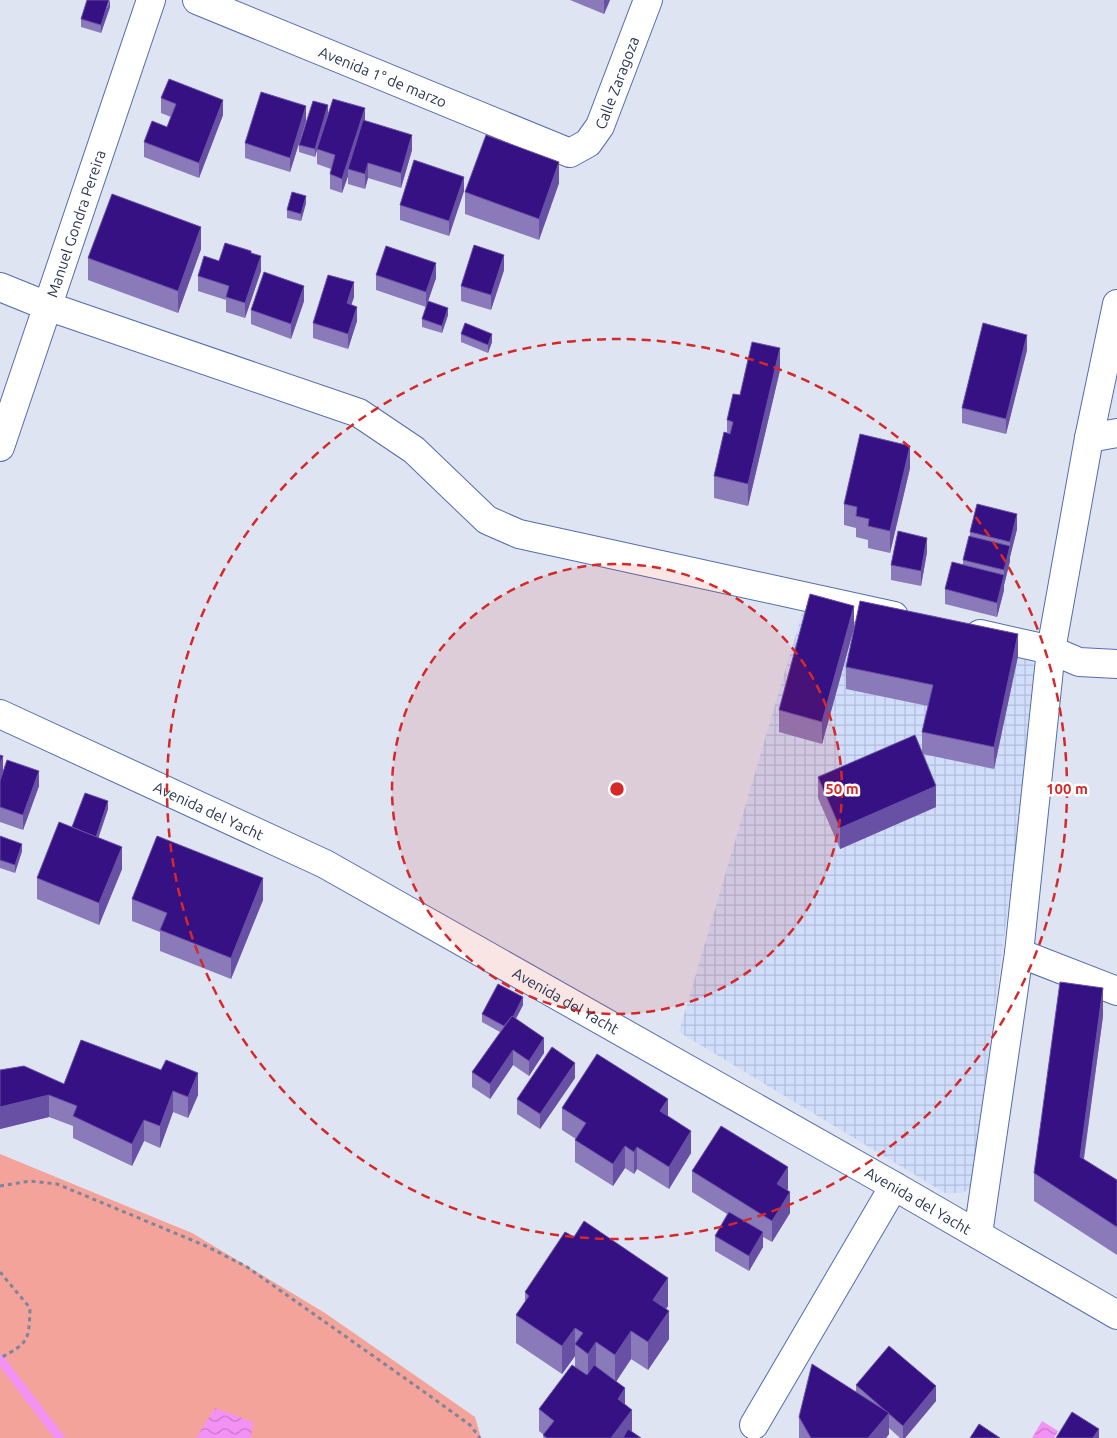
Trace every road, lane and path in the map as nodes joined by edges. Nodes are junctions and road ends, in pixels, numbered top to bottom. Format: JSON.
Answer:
{"nodes":[{"id":1,"x":150,"y":0,"type":"edge"},
{"id":2,"x":197,"y":0,"type":"edge"},
{"id":3,"x":648,"y":0,"type":"edge"},
{"id":4,"x":570,"y":153,"type":"joint"},
{"id":5,"x":0,"y":287,"type":"edge"},
{"id":6,"x":1117,"y":304,"type":"edge"},
{"id":7,"x":47,"y":306,"type":"junction"},
{"id":8,"x":1117,"y":433,"type":"edge"},
{"id":9,"x":1089,"y":438,"type":"junction"},
{"id":10,"x":0,"y":447,"type":"edge"},
{"id":11,"x":916,"y":620,"type":"edge"},
{"id":12,"x":955,"y":629,"type":"edge"},
{"id":13,"x":1052,"y":650,"type":"junction"},
{"id":14,"x":1117,"y":664,"type":"edge"},
{"id":15,"x":0,"y":714,"type":"edge"},
{"id":16,"x":1019,"y":954,"type":"junction"},
{"id":17,"x":1117,"y":991,"type":"edge"},
{"id":18,"x":0,"y":1186,"type":"edge"},
{"id":19,"x":894,"y":1186,"type":"junction"},
{"id":20,"x":978,"y":1234,"type":"junction"},
{"id":21,"x":0,"y":1272,"type":"edge"},
{"id":22,"x":1117,"y":1315,"type":"edge"},
{"id":23,"x":0,"y":1358,"type":"edge"},
{"id":24,"x":754,"y":1425,"type":"dead end"},
{"id":25,"x":480,"y":1438,"type":"edge"}],
"edges":[{"from":1,"to":7,"type":"street","name":"Manuel Gondra Pereira"},
{"from":2,"to":4,"type":"street","name":"Avenida 1° de marzo"},
{"from":3,"to":4,"type":"street","name":"Calle Zaragoza"},
{"from":5,"to":7,"type":"street"},
{"from":6,"to":9,"type":"street"},
{"from":7,"to":10,"type":"street","name":"Manuel Gondra Pereira"},
{"from":7,"to":11,"type":"street"},
{"from":8,"to":9,"type":"street"},
{"from":9,"to":13,"type":"street"},
{"from":12,"to":13,"type":"street"},
{"from":13,"to":14,"type":"street"},
{"from":13,"to":16,"type":"street"},
{"from":15,"to":19,"type":"street","name":"Avenida del Yacht"},
{"from":16,"to":17,"type":"street"},
{"from":16,"to":20,"type":"street"},
{"from":18,"to":25,"type":"path"},
{"from":19,"to":20,"type":"street","name":"Avenida del Yacht"},
{"from":19,"to":24,"type":"street"},
{"from":20,"to":22,"type":"street","name":"Avenida del Yacht"},
{"from":21,"to":23,"type":"path"}]}
